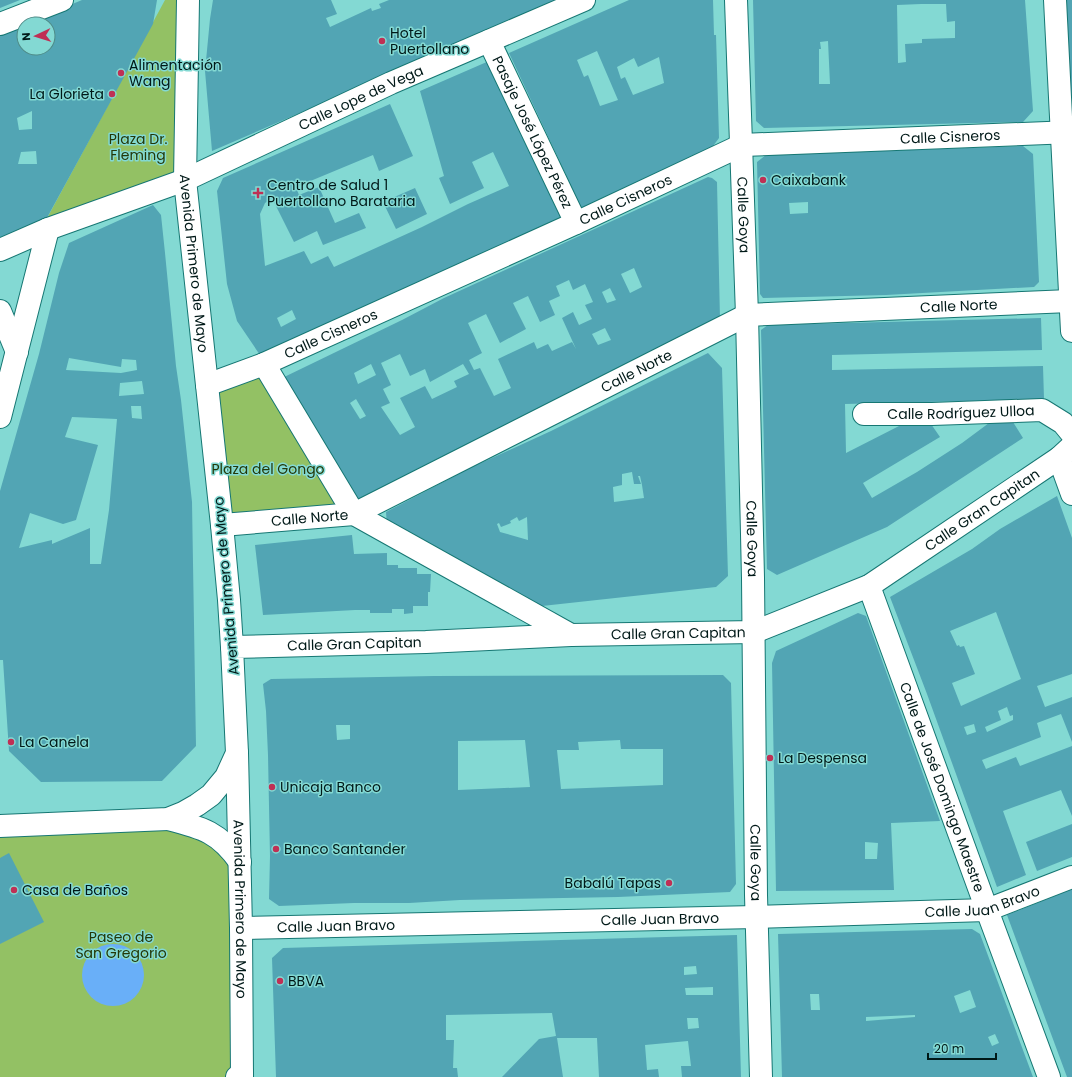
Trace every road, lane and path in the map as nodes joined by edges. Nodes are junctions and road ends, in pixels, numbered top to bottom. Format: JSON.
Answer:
{"nodes":[{"id":1,"x":62,"y":0,"type":"edge"},
{"id":2,"x":188,"y":0,"type":"edge"},
{"id":3,"x":584,"y":0,"type":"edge"},
{"id":4,"x":736,"y":0,"type":"edge"},
{"id":5,"x":1055,"y":0,"type":"edge"},
{"id":6,"x":0,"y":24,"type":"edge"},
{"id":7,"x":490,"y":41,"type":"junction"},
{"id":8,"x":1067,"y":133,"type":"edge"},
{"id":9,"x":742,"y":145,"type":"junction"},
{"id":10,"x":184,"y":180,"type":"junction"},
{"id":11,"x":576,"y":223,"type":"junction"},
{"id":12,"x":48,"y":229,"type":"junction"},
{"id":13,"x":0,"y":250,"type":"edge"},
{"id":14,"x":1070,"y":301,"type":"junction"},
{"id":15,"x":0,"y":311,"type":"edge"},
{"id":16,"x":747,"y":315,"type":"junction"},
{"id":17,"x":1072,"y":331,"type":"edge"},
{"id":18,"x":17,"y":352,"type":"junction"},
{"id":19,"x":264,"y":364,"type":"junction"},
{"id":20,"x":207,"y":385,"type":"junction"},
{"id":21,"x":864,"y":414,"type":"dead end"},
{"id":22,"x":0,"y":417,"type":"edge"},
{"id":23,"x":1072,"y":434,"type":"edge"},
{"id":24,"x":1065,"y":452,"type":"edge"},
{"id":25,"x":1072,"y":494,"type":"edge"},
{"id":26,"x":354,"y":514,"type":"junction"},
{"id":27,"x":222,"y":525,"type":"junction"},
{"id":28,"x":869,"y":586,"type":"junction"},
{"id":29,"x":754,"y":632,"type":"junction"},
{"id":30,"x":571,"y":635,"type":"junction"},
{"id":31,"x":232,"y":647,"type":"junction"},
{"id":32,"x":237,"y":753,"type":"junction"},
{"id":33,"x":168,"y":819,"type":"junction"},
{"id":34,"x":0,"y":826,"type":"edge"},
{"id":35,"x":240,"y":862,"type":"junction"},
{"id":36,"x":1072,"y":877,"type":"edge"},
{"id":37,"x":987,"y":910,"type":"junction"},
{"id":38,"x":756,"y":917,"type":"junction"},
{"id":39,"x":241,"y":928,"type":"junction"},
{"id":40,"x":240,"y":1076,"type":"edge"},
{"id":41,"x":761,"y":1077,"type":"edge"},
{"id":42,"x":1049,"y":1077,"type":"edge"}],
"edges":[{"from":1,"to":6,"type":"street"},
{"from":2,"to":10,"type":"street","name":"Avenida Primero de Mayo"},
{"from":3,"to":7,"type":"street","name":"Calle Lope de Vega"},
{"from":4,"to":9,"type":"street","name":"Calle Goya"},
{"from":5,"to":8,"type":"street"},
{"from":7,"to":10,"type":"street","name":"Calle Lope de Vega"},
{"from":7,"to":11,"type":"street","name":"Pasaje José López Pérez"},
{"from":8,"to":9,"type":"street","name":"Calle Cisneros"},
{"from":8,"to":14,"type":"street"},
{"from":9,"to":11,"type":"street","name":"Calle Cisneros"},
{"from":9,"to":16,"type":"street","name":"Calle Goya"},
{"from":10,"to":12,"type":"street"},
{"from":10,"to":20,"type":"street","name":"Avenida Primero de Mayo"},
{"from":11,"to":19,"type":"street","name":"Calle Cisneros"},
{"from":12,"to":13,"type":"street"},
{"from":12,"to":18,"type":"street"},
{"from":14,"to":16,"type":"street","name":"Calle Norte"},
{"from":14,"to":17,"type":"street"},
{"from":15,"to":18,"type":"street"},
{"from":16,"to":26,"type":"street","name":"Calle Norte"},
{"from":16,"to":29,"type":"street","name":"Calle Goya"},
{"from":18,"to":22,"type":"street"},
{"from":19,"to":20,"type":"street","name":"Calle Cisneros"},
{"from":19,"to":26,"type":"street"},
{"from":20,"to":27,"type":"street","name":"Avenida Primero de Mayo"},
{"from":21,"to":23,"type":"street","name":"Calle Rodríguez Ulloa"},
{"from":24,"to":25,"type":"street"},
{"from":24,"to":28,"type":"street","name":"Calle Gran Capitan"},
{"from":26,"to":27,"type":"street","name":"Calle Norte"},
{"from":26,"to":30,"type":"street"},
{"from":27,"to":31,"type":"street","name":"Avenida Primero de Mayo"},
{"from":28,"to":29,"type":"street","name":"Calle Gran Capitan"},
{"from":28,"to":37,"type":"street","name":"Calle de José Domingo Maestre"},
{"from":29,"to":30,"type":"street","name":"Calle Gran Capitan"},
{"from":29,"to":38,"type":"street","name":"Calle Goya"},
{"from":30,"to":31,"type":"street","name":"Calle Gran Capitan"},
{"from":31,"to":32,"type":"street","name":"Avenida Primero de Mayo"},
{"from":32,"to":33,"type":"street"},
{"from":32,"to":35,"type":"street","name":"Avenida Primero de Mayo"},
{"from":33,"to":34,"type":"street"},
{"from":33,"to":35,"type":"street"},
{"from":35,"to":39,"type":"street","name":"Avenida Primero de Mayo"},
{"from":36,"to":37,"type":"street","name":"Calle Juan Bravo"},
{"from":37,"to":38,"type":"street","name":"Calle Juan Bravo"},
{"from":37,"to":42,"type":"street","name":"Calle de José Domingo Maestre"},
{"from":38,"to":39,"type":"street","name":"Calle Juan Bravo"},
{"from":38,"to":41,"type":"street","name":"Calle Goya"},
{"from":39,"to":40,"type":"street","name":"Avenida Primero de Mayo"}]}
